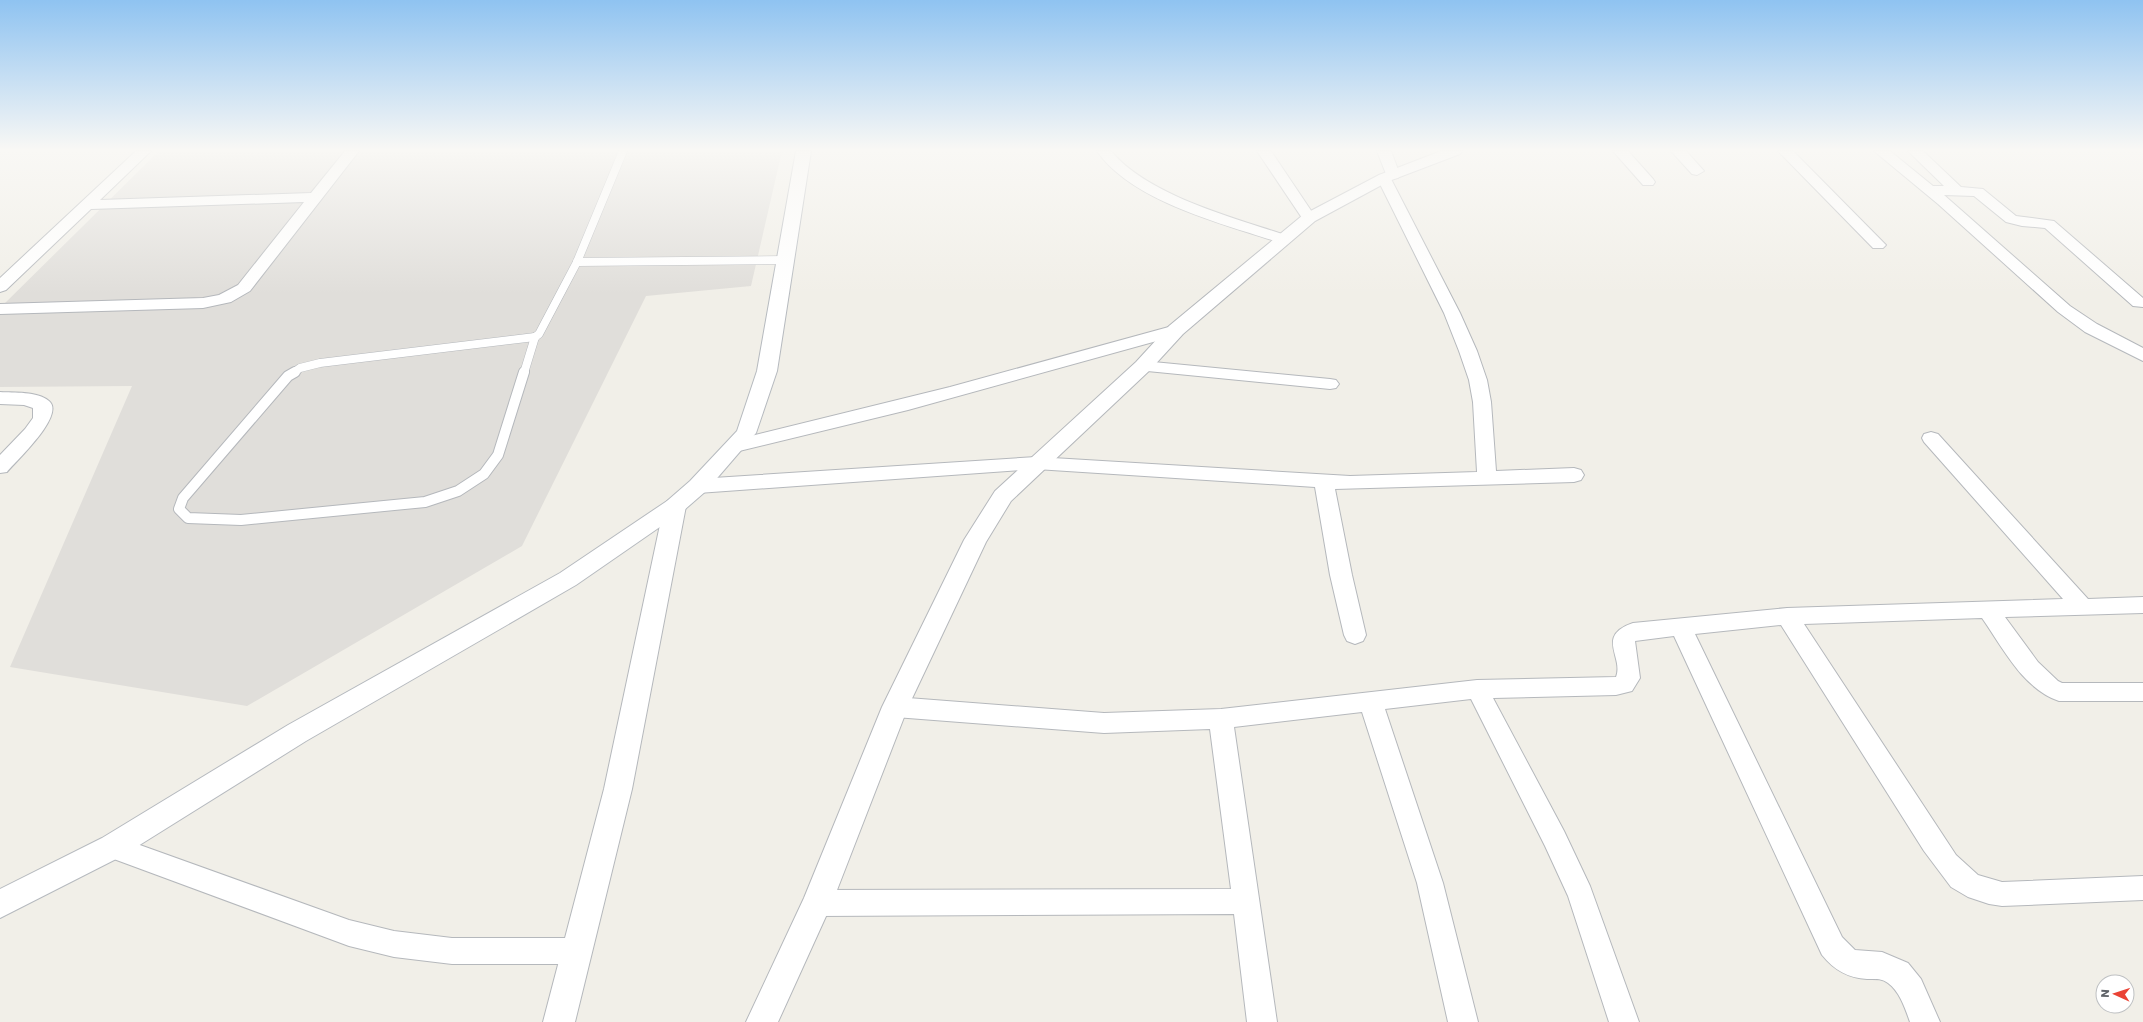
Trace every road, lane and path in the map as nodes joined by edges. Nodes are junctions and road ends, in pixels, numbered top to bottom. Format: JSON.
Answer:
{"nodes":[{"id":1,"x":95,"y":199,"type":"edge"},
{"id":2,"x":269,"y":199,"type":"edge"},
{"id":3,"x":316,"y":199,"type":"edge"},
{"id":4,"x":603,"y":199,"type":"edge"},
{"id":5,"x":796,"y":199,"type":"edge"},
{"id":6,"x":1169,"y":199,"type":"edge"},
{"id":7,"x":1296,"y":199,"type":"edge"},
{"id":8,"x":1346,"y":199,"type":"edge"},
{"id":9,"x":1399,"y":199,"type":"edge"},
{"id":10,"x":1832,"y":199,"type":"edge"},
{"id":11,"x":1941,"y":199,"type":"edge"},
{"id":12,"x":1986,"y":199,"type":"edge"},
{"id":13,"x":88,"y":205,"type":"junction"},
{"id":14,"x":1309,"y":218,"type":"junction"},
{"id":15,"x":1283,"y":239,"type":"junction"},
{"id":16,"x":1878,"y":245,"type":"dead end"},
{"id":17,"x":785,"y":260,"type":"junction"},
{"id":18,"x":577,"y":262,"type":"junction"},
{"id":19,"x":0,"y":287,"type":"edge"},
{"id":20,"x":2139,"y":303,"type":"dead end"},
{"id":21,"x":0,"y":309,"type":"edge"},
{"id":22,"x":1176,"y":330,"type":"junction"},
{"id":23,"x":534,"y":337,"type":"junction"},
{"id":24,"x":2143,"y":338,"type":"edge"},
{"id":25,"x":2117,"y":340,"type":"junction"},
{"id":26,"x":2143,"y":356,"type":"edge"},
{"id":27,"x":1143,"y":366,"type":"junction"},
{"id":28,"x":1330,"y":384,"type":"dead end"},
{"id":29,"x":0,"y":398,"type":"edge"},
{"id":30,"x":1931,"y":438,"type":"dead end"},
{"id":31,"x":735,"y":446,"type":"junction"},
{"id":32,"x":1036,"y":463,"type":"junction"},
{"id":33,"x":0,"y":467,"type":"edge"},
{"id":34,"x":1574,"y":475,"type":"dead end"},
{"id":35,"x":1487,"y":479,"type":"junction"},
{"id":36,"x":1324,"y":482,"type":"junction"},
{"id":37,"x":698,"y":486,"type":"junction"},
{"id":38,"x":675,"y":506,"type":"junction"},
{"id":39,"x":2143,"y":605,"type":"edge"},
{"id":40,"x":2083,"y":607,"type":"junction"},
{"id":41,"x":1988,"y":610,"type":"junction"},
{"id":42,"x":1787,"y":616,"type":"junction"},
{"id":43,"x":1681,"y":627,"type":"junction"},
{"id":44,"x":1355,"y":635,"type":"dead end"},
{"id":45,"x":1477,"y":689,"type":"junction"},
{"id":46,"x":2143,"y":692,"type":"edge"},
{"id":47,"x":1371,"y":702,"type":"junction"},
{"id":48,"x":895,"y":707,"type":"junction"},
{"id":49,"x":1221,"y":719,"type":"junction"},
{"id":50,"x":112,"y":847,"type":"junction"},
{"id":51,"x":2143,"y":888,"type":"edge"},
{"id":52,"x":1247,"y":901,"type":"junction"},
{"id":53,"x":817,"y":903,"type":"junction"},
{"id":54,"x":0,"y":904,"type":"edge"},
{"id":55,"x":576,"y":951,"type":"junction"},
{"id":56,"x":559,"y":1022,"type":"edge"},
{"id":57,"x":762,"y":1022,"type":"edge"},
{"id":58,"x":1262,"y":1022,"type":"edge"},
{"id":59,"x":1463,"y":1022,"type":"edge"},
{"id":60,"x":1624,"y":1022,"type":"edge"},
{"id":61,"x":1925,"y":1022,"type":"edge"}],
"edges":[{"from":1,"to":13,"type":"street"},
{"from":2,"to":13,"type":"street"},
{"from":3,"to":21,"type":"street"},
{"from":4,"to":18,"type":"lane"},
{"from":5,"to":17,"type":"street"},
{"from":6,"to":15,"type":"street"},
{"from":7,"to":14,"type":"street"},
{"from":8,"to":14,"type":"street"},
{"from":9,"to":35,"type":"street"},
{"from":10,"to":16,"type":"street"},
{"from":11,"to":25,"type":"street"},
{"from":12,"to":20,"type":"street"},
{"from":13,"to":19,"type":"street"},
{"from":14,"to":15,"type":"street"},
{"from":15,"to":22,"type":"street"},
{"from":17,"to":18,"type":"lane"},
{"from":17,"to":31,"type":"street"},
{"from":18,"to":23,"type":"lane"},
{"from":22,"to":27,"type":"street"},
{"from":22,"to":31,"type":"street"},
{"from":23,"to":23,"type":"lane"},
{"from":24,"to":25,"type":"street"},
{"from":25,"to":26,"type":"street"},
{"from":27,"to":28,"type":"street"},
{"from":27,"to":32,"type":"street"},
{"from":29,"to":33,"type":"street"},
{"from":30,"to":40,"type":"street"},
{"from":31,"to":37,"type":"street"},
{"from":32,"to":36,"type":"street"},
{"from":32,"to":37,"type":"street"},
{"from":32,"to":48,"type":"street"},
{"from":34,"to":35,"type":"street"},
{"from":35,"to":36,"type":"street"},
{"from":36,"to":44,"type":"street"},
{"from":37,"to":38,"type":"street"},
{"from":38,"to":50,"type":"street"},
{"from":38,"to":55,"type":"street"},
{"from":39,"to":40,"type":"street"},
{"from":40,"to":41,"type":"street"},
{"from":41,"to":42,"type":"street"},
{"from":41,"to":46,"type":"street"},
{"from":42,"to":43,"type":"street"},
{"from":42,"to":51,"type":"street"},
{"from":43,"to":45,"type":"street"},
{"from":43,"to":61,"type":"street"},
{"from":45,"to":47,"type":"street"},
{"from":45,"to":60,"type":"street"},
{"from":47,"to":49,"type":"street"},
{"from":47,"to":59,"type":"street"},
{"from":48,"to":49,"type":"street"},
{"from":48,"to":53,"type":"street"},
{"from":49,"to":52,"type":"street"},
{"from":50,"to":54,"type":"street"},
{"from":50,"to":55,"type":"street"},
{"from":52,"to":53,"type":"street"},
{"from":52,"to":58,"type":"street"},
{"from":53,"to":57,"type":"street"},
{"from":55,"to":56,"type":"street"}]}
